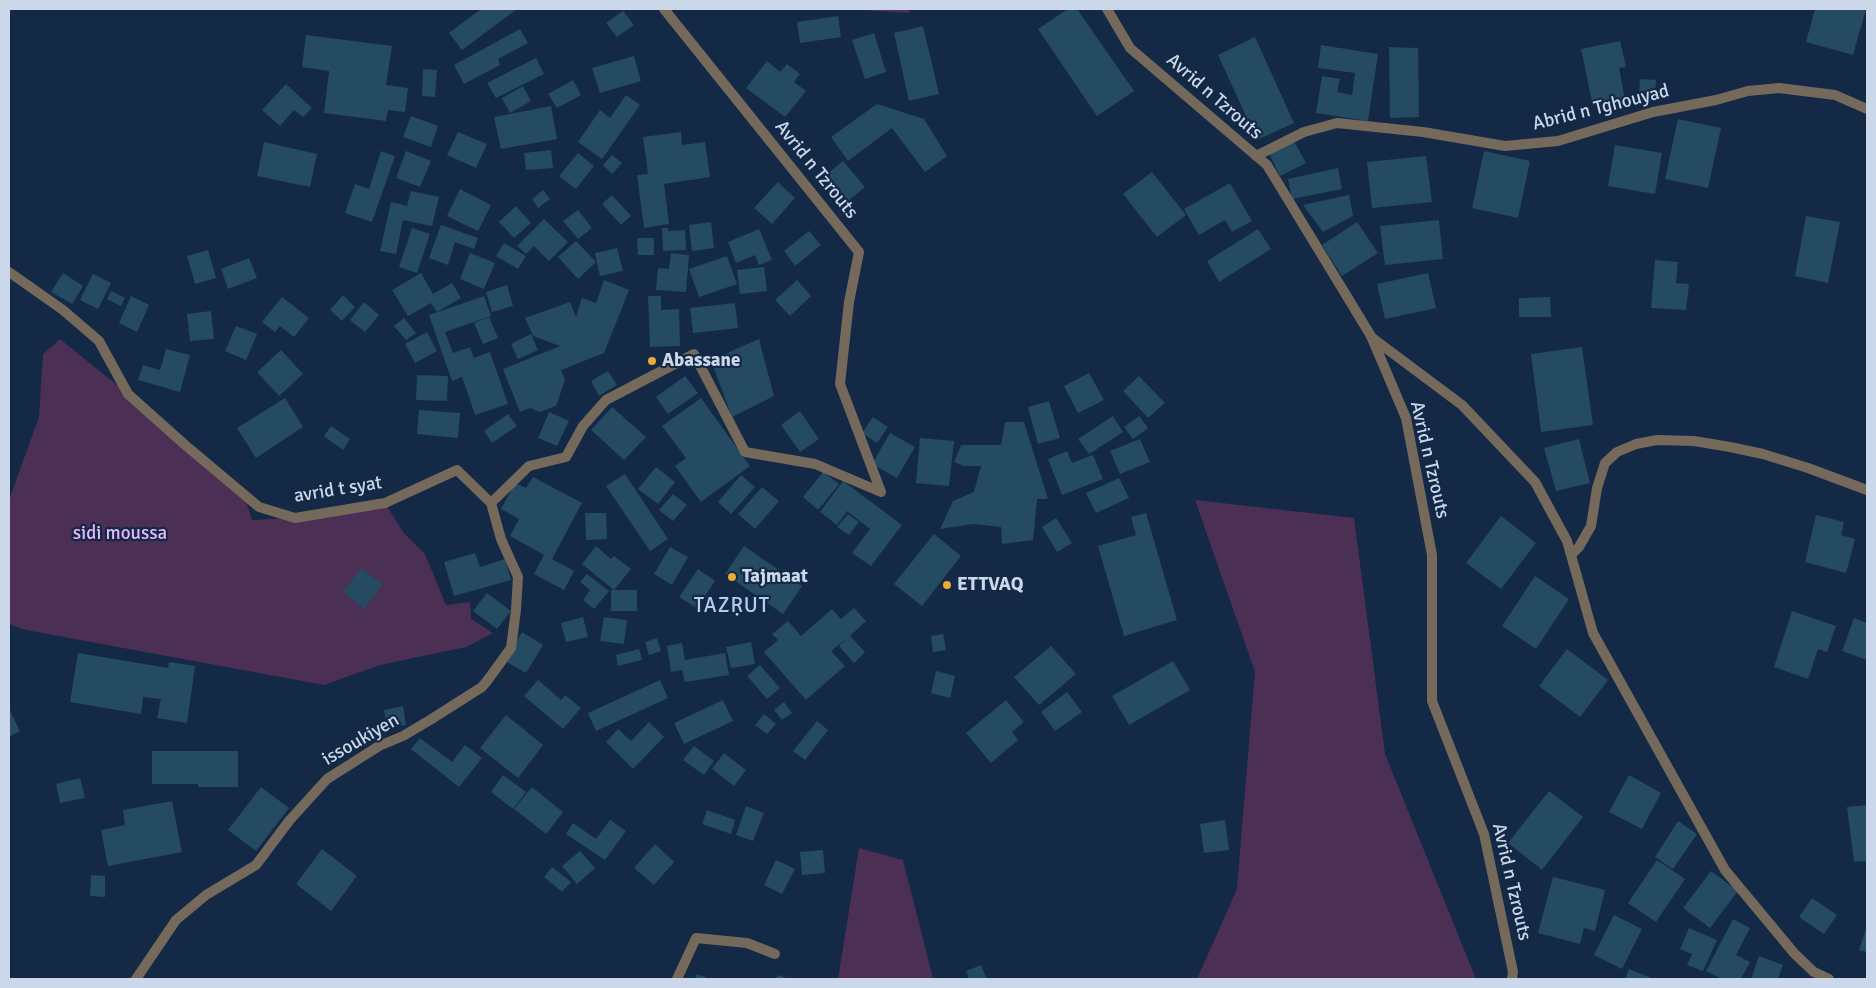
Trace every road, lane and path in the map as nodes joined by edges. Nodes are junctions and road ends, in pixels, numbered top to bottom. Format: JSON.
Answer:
{"nodes":[{"id":1,"x":664,"y":9,"type":"edge"},
{"id":2,"x":1108,"y":9,"type":"edge"},
{"id":3,"x":1867,"y":109,"type":"edge"},
{"id":4,"x":1256,"y":156,"type":"junction"},
{"id":5,"x":9,"y":272,"type":"edge"},
{"id":6,"x":1371,"y":336,"type":"junction"},
{"id":7,"x":1867,"y":490,"type":"edge"},
{"id":8,"x":491,"y":503,"type":"junction"},
{"id":9,"x":1571,"y":555,"type":"junction"},
{"id":10,"x":774,"y":954,"type":"dead end"},
{"id":11,"x":136,"y":979,"type":"edge"},
{"id":12,"x":677,"y":979,"type":"edge"},
{"id":13,"x":1512,"y":979,"type":"edge"},
{"id":14,"x":1830,"y":979,"type":"edge"}],
"edges":[{"from":1,"to":8,"type":"street","name":"Avrid n Tzrouts"},
{"from":2,"to":4,"type":"street","name":"Avrid n Tzrouts"},
{"from":3,"to":4,"type":"street","name":"Abrid n Tghouyad"},
{"from":4,"to":6,"type":"street","name":"Avrid n Tzrouts"},
{"from":5,"to":8,"type":"street","name":"avrid t syat"},
{"from":6,"to":9,"type":"street"},
{"from":6,"to":13,"type":"street","name":"Avrid n Tzrouts"},
{"from":7,"to":9,"type":"street"},
{"from":8,"to":11,"type":"street","name":"issoukiyen"},
{"from":9,"to":14,"type":"street"},
{"from":10,"to":12,"type":"street"}]}
